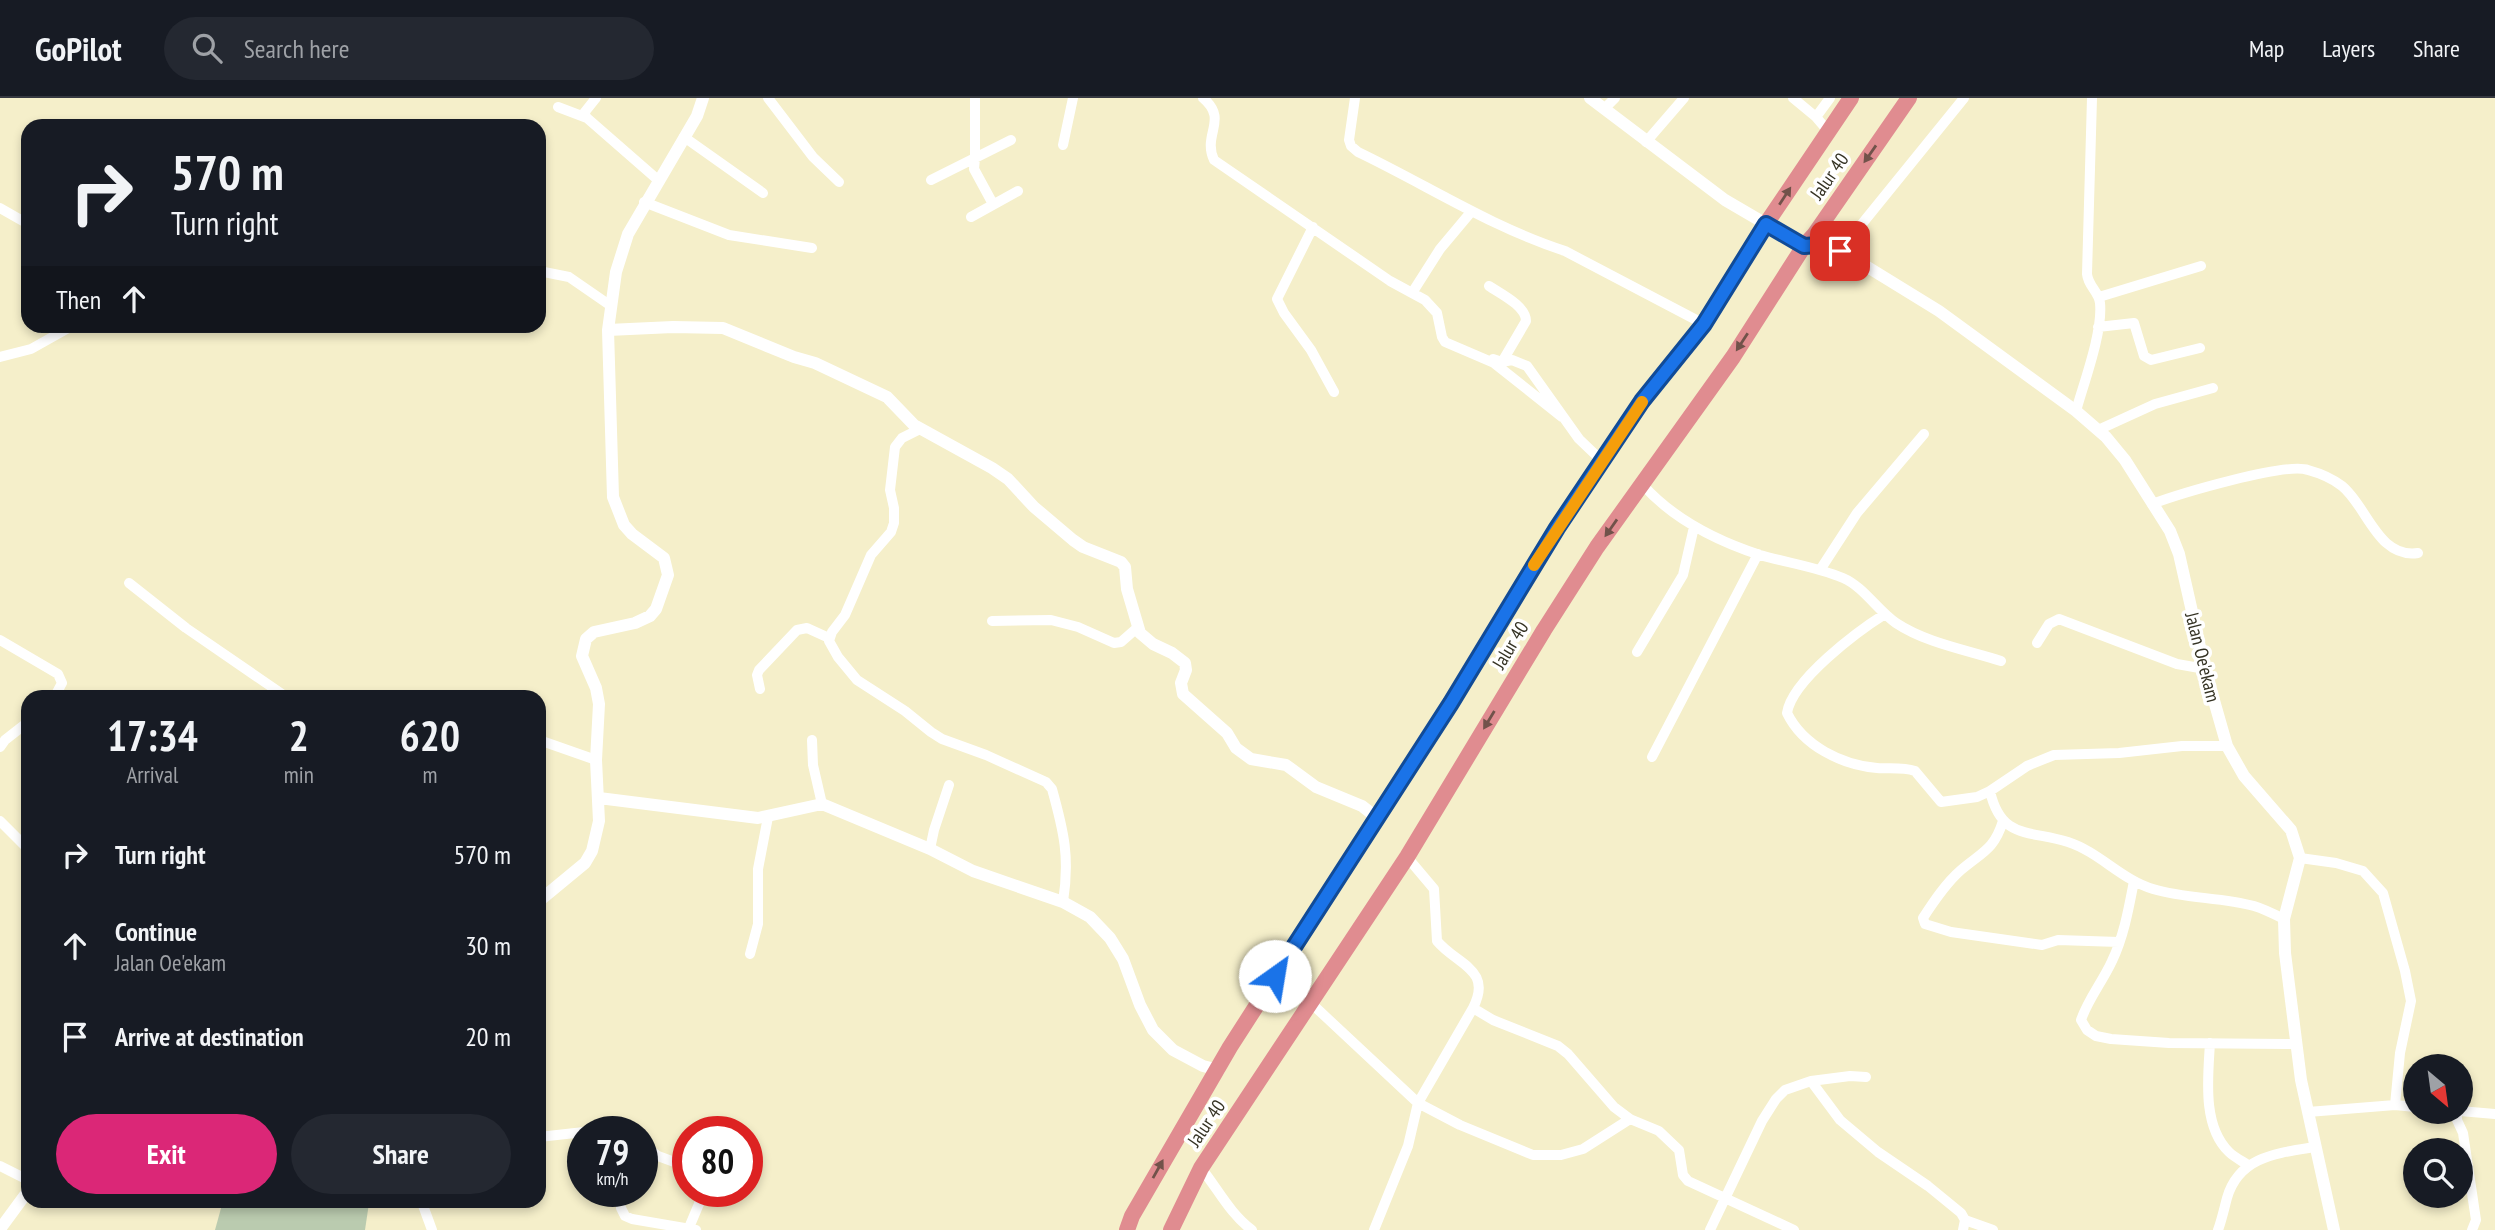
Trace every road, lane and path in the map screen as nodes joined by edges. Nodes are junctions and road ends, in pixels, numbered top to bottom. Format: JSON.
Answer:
{"nodes":[{"id":1,"x":596,"y":98,"type":"edge"},
{"id":2,"x":704,"y":98,"type":"edge"},
{"id":3,"x":768,"y":98,"type":"edge"},
{"id":4,"x":975,"y":98,"type":"edge"},
{"id":5,"x":1073,"y":98,"type":"edge"},
{"id":6,"x":1203,"y":98,"type":"edge"},
{"id":7,"x":1355,"y":98,"type":"edge"},
{"id":8,"x":1590,"y":98,"type":"edge"},
{"id":9,"x":1615,"y":98,"type":"edge"},
{"id":10,"x":1684,"y":98,"type":"edge"},
{"id":11,"x":1793,"y":98,"type":"edge"},
{"id":12,"x":1830,"y":98,"type":"edge"},
{"id":13,"x":1851,"y":98,"type":"edge"},
{"id":14,"x":1909,"y":98,"type":"edge"},
{"id":15,"x":1965,"y":98,"type":"edge"},
{"id":16,"x":2092,"y":98,"type":"edge"},
{"id":17,"x":558,"y":107,"type":"dead end"},
{"id":18,"x":1605,"y":108,"type":"junction"},
{"id":19,"x":1816,"y":117,"type":"junction"},
{"id":20,"x":587,"y":118,"type":"junction"},
{"id":21,"x":1828,"y":131,"type":"junction"},
{"id":22,"x":684,"y":137,"type":"junction"},
{"id":23,"x":1011,"y":140,"type":"dead end"},
{"id":24,"x":1646,"y":142,"type":"junction"},
{"id":25,"x":1063,"y":145,"type":"dead end"},
{"id":26,"x":975,"y":158,"type":"junction"},
{"id":27,"x":658,"y":180,"type":"junction"},
{"id":28,"x":931,"y":180,"type":"dead end"},
{"id":29,"x":839,"y":182,"type":"dead end"},
{"id":30,"x":1018,"y":191,"type":"dead end"},
{"id":31,"x":763,"y":193,"type":"dead end"},
{"id":32,"x":644,"y":202,"type":"junction"},
{"id":33,"x":993,"y":204,"type":"junction"},
{"id":34,"x":0,"y":208,"type":"edge"},
{"id":35,"x":1471,"y":212,"type":"junction"},
{"id":36,"x":971,"y":217,"type":"dead end"},
{"id":37,"x":21,"y":220,"type":"edge"},
{"id":38,"x":1766,"y":224,"type":"junction"},
{"id":39,"x":1313,"y":228,"type":"junction"},
{"id":40,"x":1804,"y":246,"type":"junction"},
{"id":41,"x":812,"y":248,"type":"dead end"},
{"id":42,"x":1840,"y":251,"type":"junction"},
{"id":43,"x":2200,"y":266,"type":"dead end"},
{"id":44,"x":546,"y":272,"type":"edge"},
{"id":45,"x":1489,"y":286,"type":"dead end"},
{"id":46,"x":1412,"y":293,"type":"junction"},
{"id":47,"x":2099,"y":297,"type":"junction"},
{"id":48,"x":611,"y":306,"type":"junction"},
{"id":49,"x":1704,"y":324,"type":"junction"},
{"id":50,"x":2098,"y":327,"type":"junction"},
{"id":51,"x":608,"y":330,"type":"junction"},
{"id":52,"x":60,"y":333,"type":"edge"},
{"id":53,"x":2200,"y":348,"type":"dead end"},
{"id":54,"x":1472,"y":354,"type":"junction"},
{"id":55,"x":0,"y":357,"type":"edge"},
{"id":56,"x":1502,"y":362,"type":"junction"},
{"id":57,"x":2213,"y":388,"type":"dead end"},
{"id":58,"x":1334,"y":392,"type":"dead end"},
{"id":59,"x":2076,"y":411,"type":"junction"},
{"id":60,"x":1562,"y":417,"type":"junction"},
{"id":61,"x":920,"y":429,"type":"junction"},
{"id":62,"x":2098,"y":430,"type":"junction"},
{"id":63,"x":1924,"y":434,"type":"dead end"},
{"id":64,"x":1601,"y":460,"type":"junction"},
{"id":65,"x":1642,"y":484,"type":"junction"},
{"id":66,"x":2152,"y":503,"type":"junction"},
{"id":67,"x":1695,"y":527,"type":"junction"},
{"id":68,"x":2418,"y":553,"type":"dead end"},
{"id":69,"x":1758,"y":554,"type":"junction"},
{"id":70,"x":1820,"y":570,"type":"junction"},
{"id":71,"x":129,"y":583,"type":"dead end"},
{"id":72,"x":1885,"y":614,"type":"junction"},
{"id":73,"x":992,"y":621,"type":"dead end"},
{"id":74,"x":1138,"y":628,"type":"junction"},
{"id":75,"x":829,"y":638,"type":"junction"},
{"id":76,"x":0,"y":639,"type":"edge"},
{"id":77,"x":2037,"y":643,"type":"dead end"},
{"id":78,"x":1637,"y":652,"type":"dead end"},
{"id":79,"x":2001,"y":661,"type":"dead end"},
{"id":80,"x":2205,"y":669,"type":"junction"},
{"id":81,"x":760,"y":689,"type":"dead end"},
{"id":82,"x":58,"y":690,"type":"edge"},
{"id":83,"x":276,"y":690,"type":"edge"},
{"id":84,"x":21,"y":727,"type":"edge"},
{"id":85,"x":812,"y":740,"type":"dead end"},
{"id":86,"x":546,"y":742,"type":"edge"},
{"id":87,"x":2227,"y":746,"type":"junction"},
{"id":88,"x":0,"y":747,"type":"edge"},
{"id":89,"x":1652,"y":757,"type":"dead end"},
{"id":90,"x":596,"y":760,"type":"junction"},
{"id":91,"x":949,"y":785,"type":"dead end"},
{"id":92,"x":1990,"y":791,"type":"junction"},
{"id":93,"x":599,"y":798,"type":"junction"},
{"id":94,"x":821,"y":804,"type":"junction"},
{"id":95,"x":768,"y":817,"type":"junction"},
{"id":96,"x":1376,"y":817,"type":"junction"},
{"id":97,"x":0,"y":821,"type":"edge"},
{"id":98,"x":2003,"y":821,"type":"junction"},
{"id":99,"x":21,"y":842,"type":"edge"},
{"id":100,"x":930,"y":849,"type":"junction"},
{"id":101,"x":1407,"y":857,"type":"junction"},
{"id":102,"x":2301,"y":858,"type":"junction"},
{"id":103,"x":2134,"y":881,"type":"junction"},
{"id":104,"x":546,"y":895,"type":"edge"},
{"id":105,"x":1063,"y":902,"type":"junction"},
{"id":106,"x":2284,"y":919,"type":"junction"},
{"id":107,"x":2119,"y":942,"type":"junction"},
{"id":108,"x":750,"y":954,"type":"dead end"},
{"id":109,"x":1312,"y":1004,"type":"junction"},
{"id":110,"x":1473,"y":1007,"type":"junction"},
{"id":111,"x":2210,"y":1043,"type":"junction"},
{"id":112,"x":2296,"y":1044,"type":"junction"},
{"id":113,"x":1219,"y":1070,"type":"junction"},
{"id":114,"x":1866,"y":1077,"type":"dead end"},
{"id":115,"x":1811,"y":1082,"type":"junction"},
{"id":116,"x":1418,"y":1103,"type":"junction"},
{"id":117,"x":2395,"y":1105,"type":"junction"},
{"id":118,"x":2403,"y":1106,"type":"edge"},
{"id":119,"x":2308,"y":1112,"type":"junction"},
{"id":120,"x":2473,"y":1112,"type":"edge"},
{"id":121,"x":2495,"y":1114,"type":"edge"},
{"id":122,"x":1630,"y":1119,"type":"junction"},
{"id":123,"x":2459,"y":1124,"type":"edge"},
{"id":124,"x":567,"y":1134,"type":"edge"},
{"id":125,"x":546,"y":1136,"type":"edge"},
{"id":126,"x":2315,"y":1147,"type":"junction"},
{"id":127,"x":2248,"y":1165,"type":"junction"},
{"id":128,"x":0,"y":1166,"type":"edge"},
{"id":129,"x":1200,"y":1168,"type":"junction"},
{"id":130,"x":21,"y":1176,"type":"edge"},
{"id":131,"x":1726,"y":1197,"type":"junction"},
{"id":132,"x":21,"y":1200,"type":"edge"},
{"id":133,"x":698,"y":1207,"type":"edge"},
{"id":134,"x":424,"y":1208,"type":"edge"},
{"id":135,"x":621,"y":1208,"type":"dead end"},
{"id":136,"x":1964,"y":1225,"type":"edge"},
{"id":137,"x":0,"y":1229,"type":"edge"},
{"id":138,"x":432,"y":1230,"type":"edge"},
{"id":139,"x":688,"y":1230,"type":"edge"},
{"id":140,"x":696,"y":1230,"type":"edge"},
{"id":141,"x":1127,"y":1230,"type":"edge"},
{"id":142,"x":1171,"y":1230,"type":"edge"},
{"id":143,"x":1252,"y":1230,"type":"edge"},
{"id":144,"x":1374,"y":1230,"type":"edge"},
{"id":145,"x":1710,"y":1230,"type":"edge"},
{"id":146,"x":1794,"y":1230,"type":"edge"},
{"id":147,"x":1993,"y":1230,"type":"edge"},
{"id":148,"x":2218,"y":1230,"type":"edge"},
{"id":149,"x":2334,"y":1230,"type":"edge"},
{"id":150,"x":2472,"y":1230,"type":"edge"}],
"edges":[{"from":1,"to":20,"type":"street"},
{"from":2,"to":22,"type":"street"},
{"from":3,"to":29,"type":"street"},
{"from":4,"to":26,"type":"street"},
{"from":5,"to":25,"type":"street"},
{"from":6,"to":39,"type":"street"},
{"from":7,"to":35,"type":"street"},
{"from":8,"to":18,"type":"street"},
{"from":9,"to":18,"type":"street"},
{"from":10,"to":24,"type":"street"},
{"from":11,"to":19,"type":"street"},
{"from":12,"to":19,"type":"street"},
{"from":13,"to":21,"type":"highway","name":"Jalur 40"},
{"from":14,"to":40,"type":"highway","name":"Jalur 40","one_way":true},
{"from":15,"to":42,"type":"street"},
{"from":16,"to":47,"type":"street"},
{"from":17,"to":20,"type":"street"},
{"from":18,"to":24,"type":"street"},
{"from":19,"to":21,"type":"street"},
{"from":20,"to":27,"type":"street"},
{"from":38,"to":21,"type":"highway","name":"Jalur 40","one_way":true},
{"from":22,"to":27,"type":"street"},
{"from":22,"to":31,"type":"street"},
{"from":23,"to":26,"type":"street"},
{"from":24,"to":38,"type":"street"},
{"from":26,"to":28,"type":"street"},
{"from":26,"to":33,"type":"street"},
{"from":27,"to":32,"type":"street"},
{"from":30,"to":33,"type":"street"},
{"from":32,"to":41,"type":"street"},
{"from":32,"to":48,"type":"street"},
{"from":33,"to":36,"type":"street"},
{"from":34,"to":37,"type":"street"},
{"from":35,"to":46,"type":"street"},
{"from":35,"to":49,"type":"street"},
{"from":38,"to":40,"type":"street"},
{"from":38,"to":49,"type":"highway","name":"Jalur 40"},
{"from":39,"to":46,"type":"street"},
{"from":39,"to":58,"type":"street"},
{"from":40,"to":42,"type":"street","name":"Jalan Oe'ekam"},
{"from":40,"to":65,"type":"highway","name":"Jalur 40","one_way":true},
{"from":42,"to":59,"type":"street","name":"Jalan Oe'ekam"},
{"from":43,"to":47,"type":"street"},
{"from":44,"to":48,"type":"street"},
{"from":45,"to":56,"type":"street"},
{"from":46,"to":54,"type":"street"},
{"from":47,"to":50,"type":"street"},
{"from":48,"to":51,"type":"street"},
{"from":49,"to":64,"type":"highway","name":"Jalur 40"},
{"from":50,"to":53,"type":"street"},
{"from":50,"to":59,"type":"street"},
{"from":51,"to":61,"type":"street"},
{"from":51,"to":90,"type":"street"},
{"from":52,"to":55,"type":"street"},
{"from":54,"to":56,"type":"street"},
{"from":54,"to":60,"type":"street"},
{"from":56,"to":60,"type":"street"},
{"from":57,"to":62,"type":"street"},
{"from":59,"to":62,"type":"street","name":"Jalan Oe'ekam"},
{"from":60,"to":64,"type":"street"},
{"from":61,"to":74,"type":"street"},
{"from":61,"to":75,"type":"street"},
{"from":62,"to":66,"type":"street","name":"Jalan Oe'ekam"},
{"from":63,"to":70,"type":"street"},
{"from":64,"to":96,"type":"highway","name":"Jalur 40"},
{"from":65,"to":67,"type":"street"},
{"from":65,"to":101,"type":"highway","name":"Jalur 40","one_way":true},
{"from":66,"to":68,"type":"street"},
{"from":66,"to":80,"type":"street","name":"Jalan Oe'ekam"},
{"from":67,"to":69,"type":"street"},
{"from":67,"to":78,"type":"street"},
{"from":69,"to":70,"type":"street"},
{"from":69,"to":89,"type":"street"},
{"from":70,"to":72,"type":"street"},
{"from":71,"to":83,"type":"street"},
{"from":72,"to":79,"type":"street"},
{"from":72,"to":92,"type":"street"},
{"from":73,"to":74,"type":"street"},
{"from":74,"to":96,"type":"street"},
{"from":75,"to":81,"type":"street"},
{"from":75,"to":105,"type":"street"},
{"from":76,"to":82,"type":"street"},
{"from":77,"to":80,"type":"street"},
{"from":80,"to":87,"type":"street","name":"Jalan Oe'ekam"},
{"from":84,"to":88,"type":"street"},
{"from":85,"to":94,"type":"street"},
{"from":86,"to":90,"type":"street"},
{"from":87,"to":92,"type":"street"},
{"from":87,"to":102,"type":"street","name":"Jalan Oe'ekam"},
{"from":90,"to":93,"type":"street"},
{"from":91,"to":100,"type":"street"},
{"from":92,"to":98,"type":"street"},
{"from":93,"to":95,"type":"street"},
{"from":93,"to":104,"type":"street"},
{"from":94,"to":95,"type":"street"},
{"from":94,"to":100,"type":"street"},
{"from":95,"to":108,"type":"street"},
{"from":96,"to":113,"type":"highway","name":"Jalur 40"},
{"from":97,"to":99,"type":"street"},
{"from":98,"to":103,"type":"street"},
{"from":98,"to":107,"type":"street"},
{"from":100,"to":105,"type":"street"},
{"from":101,"to":109,"type":"highway","name":"Jalur 40"},
{"from":101,"to":110,"type":"street"},
{"from":102,"to":106,"type":"street"},
{"from":102,"to":117,"type":"street"},
{"from":103,"to":106,"type":"street"},
{"from":103,"to":107,"type":"street"},
{"from":105,"to":113,"type":"street"},
{"from":106,"to":112,"type":"street"},
{"from":107,"to":111,"type":"street"},
{"from":109,"to":116,"type":"street"},
{"from":109,"to":129,"type":"highway","name":"Jalur 40"},
{"from":110,"to":116,"type":"street"},
{"from":110,"to":122,"type":"street"},
{"from":111,"to":112,"type":"street"},
{"from":111,"to":127,"type":"street"},
{"from":112,"to":119,"type":"street"},
{"from":141,"to":113,"type":"highway","name":"Jalur 40","one_way":true},
{"from":114,"to":115,"type":"street"},
{"from":115,"to":131,"type":"street"},
{"from":115,"to":136,"type":"street"},
{"from":116,"to":122,"type":"street"},
{"from":116,"to":144,"type":"street"},
{"from":117,"to":118,"type":"street"},
{"from":117,"to":119,"type":"street"},
{"from":119,"to":126,"type":"street"},
{"from":120,"to":121,"type":"street"},
{"from":122,"to":131,"type":"street"},
{"from":123,"to":150,"type":"street"},
{"from":124,"to":125,"type":"street"},
{"from":126,"to":127,"type":"street"},
{"from":126,"to":149,"type":"street"},
{"from":127,"to":148,"type":"street"},
{"from":128,"to":130,"type":"street"},
{"from":129,"to":142,"type":"highway","name":"Jalur 40"},
{"from":129,"to":143,"type":"street"},
{"from":131,"to":145,"type":"street"},
{"from":131,"to":146,"type":"street"},
{"from":132,"to":137,"type":"street"},
{"from":133,"to":139,"type":"street"},
{"from":134,"to":138,"type":"street"},
{"from":135,"to":139,"type":"street"},
{"from":136,"to":147,"type":"street"},
{"from":139,"to":140,"type":"street"}]}
